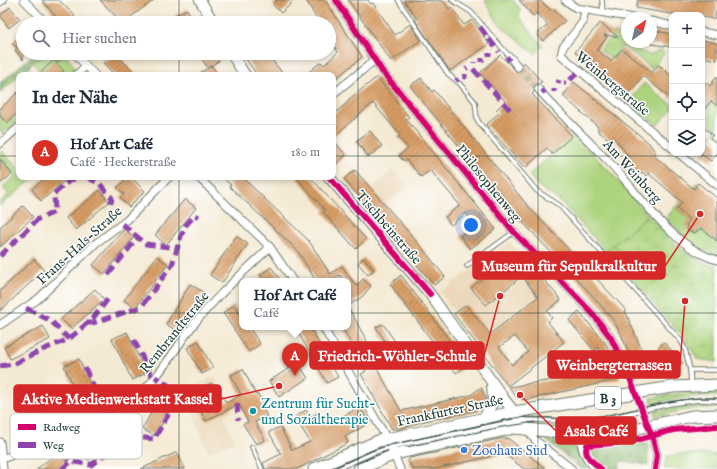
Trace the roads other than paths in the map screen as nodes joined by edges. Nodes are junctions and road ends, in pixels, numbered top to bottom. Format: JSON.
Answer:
{"nodes":[{"id":1,"x":3,"y":0,"type":"edge"},
{"id":2,"x":24,"y":0,"type":"edge"},
{"id":3,"x":200,"y":0,"type":"edge"},
{"id":4,"x":336,"y":0,"type":"edge"},
{"id":5,"x":398,"y":0,"type":"edge"},
{"id":6,"x":452,"y":0,"type":"edge"},
{"id":7,"x":565,"y":0,"type":"edge"},
{"id":8,"x":602,"y":0,"type":"edge"},
{"id":9,"x":0,"y":2,"type":"edge"},
{"id":10,"x":585,"y":9,"type":"junction"},
{"id":11,"x":603,"y":12,"type":"junction"},
{"id":12,"x":621,"y":15,"type":"edge"},
{"id":13,"x":39,"y":16,"type":"edge"},
{"id":14,"x":210,"y":16,"type":"edge"},
{"id":15,"x":657,"y":23,"type":"edge"},
{"id":16,"x":669,"y":25,"type":"edge"},
{"id":17,"x":705,"y":33,"type":"edge"},
{"id":18,"x":717,"y":35,"type":"edge"},
{"id":19,"x":510,"y":58,"type":"joint"},
{"id":20,"x":80,"y":60,"type":"edge"},
{"id":21,"x":235,"y":60,"type":"edge"},
{"id":22,"x":375,"y":60,"type":"junction"},
{"id":23,"x":86,"y":66,"type":"junction"},
{"id":24,"x":518,"y":67,"type":"tunnel mouth"},
{"id":25,"x":79,"y":72,"type":"edge"},
{"id":26,"x":92,"y":72,"type":"edge"},
{"id":27,"x":243,"y":72,"type":"edge"},
{"id":28,"x":538,"y":89,"type":"tunnel mouth"},
{"id":29,"x":336,"y":92,"type":"edge"},
{"id":30,"x":16,"y":130,"type":"edge"},
{"id":31,"x":0,"y":144,"type":"edge"},
{"id":32,"x":669,"y":145,"type":"edge"},
{"id":33,"x":682,"y":156,"type":"edge"},
{"id":34,"x":166,"y":180,"type":"edge"},
{"id":35,"x":201,"y":180,"type":"edge"},
{"id":36,"x":332,"y":180,"type":"edge"},
{"id":37,"x":717,"y":185,"type":"edge"},
{"id":38,"x":514,"y":232,"type":"junction"},
{"id":39,"x":270,"y":247,"type":"junction"},
{"id":40,"x":717,"y":260,"type":"edge"},
{"id":41,"x":467,"y":266,"type":"dead end"},
{"id":42,"x":291,"y":278,"type":"edge"},
{"id":43,"x":0,"y":326,"type":"edge"},
{"id":44,"x":325,"y":330,"type":"edge"},
{"id":45,"x":690,"y":370,"type":"junction"},
{"id":46,"x":717,"y":370,"type":"edge"},
{"id":47,"x":629,"y":376,"type":"tunnel mouth"},
{"id":48,"x":492,"y":383,"type":"junction"},
{"id":49,"x":717,"y":385,"type":"edge"},
{"id":50,"x":691,"y":386,"type":"junction"},
{"id":51,"x":717,"y":401,"type":"edge"},
{"id":52,"x":109,"y":413,"type":"edge"},
{"id":53,"x":717,"y":415,"type":"edge"},
{"id":54,"x":484,"y":418,"type":"junction"},
{"id":55,"x":520,"y":420,"type":"junction"},
{"id":56,"x":581,"y":434,"type":"junction"},
{"id":57,"x":653,"y":439,"type":"tunnel mouth"},
{"id":58,"x":0,"y":442,"type":"edge"},
{"id":59,"x":252,"y":447,"type":"dead end"},
{"id":60,"x":391,"y":447,"type":"junction"},
{"id":61,"x":10,"y":456,"type":"edge"},
{"id":62,"x":2,"y":459,"type":"junction"},
{"id":63,"x":3,"y":469,"type":"edge"},
{"id":64,"x":262,"y":469,"type":"edge"},
{"id":65,"x":314,"y":469,"type":"edge"},
{"id":66,"x":337,"y":469,"type":"edge"},
{"id":67,"x":360,"y":469,"type":"edge"},
{"id":68,"x":400,"y":469,"type":"edge"},
{"id":69,"x":572,"y":469,"type":"edge"},
{"id":70,"x":596,"y":469,"type":"edge"},
{"id":71,"x":655,"y":469,"type":"edge"}],
"edges":[{"from":1,"to":9,"type":"street"},
{"from":2,"to":13,"type":"street"},
{"from":3,"to":14,"type":"main road"},
{"from":4,"to":22,"type":"street","name":"Philosophenweg"},
{"from":5,"to":45,"type":"lane"},
{"from":6,"to":19,"type":"lane"},
{"from":7,"to":10,"type":"street"},
{"from":8,"to":11,"type":"lane"},
{"from":10,"to":11,"type":"street"},
{"from":10,"to":32,"type":"street","name":"Weinbergstraße"},
{"from":11,"to":12,"type":"street"},
{"from":15,"to":16,"type":"street"},
{"from":17,"to":18,"type":"street"},
{"from":19,"to":24,"type":"street"},
{"from":20,"to":23,"type":"street"},
{"from":21,"to":27,"type":"main road"},
{"from":22,"to":29,"type":"street"},
{"from":22,"to":38,"type":"street","name":"Philosophenweg"},
{"from":23,"to":25,"type":"street"},
{"from":23,"to":26,"type":"street"},
{"from":28,"to":40,"type":"street","name":"Am Weinberg"},
{"from":30,"to":31,"type":"street"},
{"from":33,"to":37,"type":"street"},
{"from":34,"to":43,"type":"street","name":"Frans-Hals-Straße"},
{"from":35,"to":39,"type":"street"},
{"from":36,"to":48,"type":"main road","name":"Tischbeinstraße"},
{"from":38,"to":41,"type":"lane"},
{"from":38,"to":47,"type":"street","name":"Philosophenweg"},
{"from":39,"to":42,"type":"street"},
{"from":39,"to":52,"type":"street","name":"Rembrandtstraße"},
{"from":44,"to":60,"type":"street"},
{"from":45,"to":46,"type":"lane"},
{"from":45,"to":50,"type":"lane"},
{"from":48,"to":54,"type":"main road"},
{"from":48,"to":55,"type":"main road","name":"Tischbeinstraße"},
{"from":49,"to":50,"type":"main road","name":"Frankfurter Straße","number":"B 3"},
{"from":50,"to":55,"type":"main road","name":"Frankfurter Straße","number":"B 3"},
{"from":51,"to":55,"type":"lane"},
{"from":53,"to":56,"type":"main road","name":"Frankfurter Straße","number":"B 3"},
{"from":54,"to":55,"type":"main road","name":"Frankfurter Straße","number":"B 3"},
{"from":54,"to":60,"type":"main road","name":"Frankfurter Straße","number":"B 3"},
{"from":55,"to":56,"type":"main road","name":"Frankfurter Straße","number":"B 3"},
{"from":55,"to":60,"type":"main road","name":"Frankfurter Straße","number":"B 3"},
{"from":55,"to":69,"type":"street"},
{"from":56,"to":70,"type":"street"},
{"from":57,"to":71,"type":"street"},
{"from":58,"to":62,"type":"street"},
{"from":59,"to":64,"type":"lane"},
{"from":60,"to":65,"type":"main road","name":"Frankfurter Straße","number":"B 3"},
{"from":60,"to":66,"type":"lane"},
{"from":60,"to":67,"type":"main road","name":"Frankfurter Straße","number":"B 3"},
{"from":60,"to":68,"type":"street"},
{"from":61,"to":62,"type":"street","name":"Rembrandtstraße"},
{"from":62,"to":63,"type":"street"}]}
